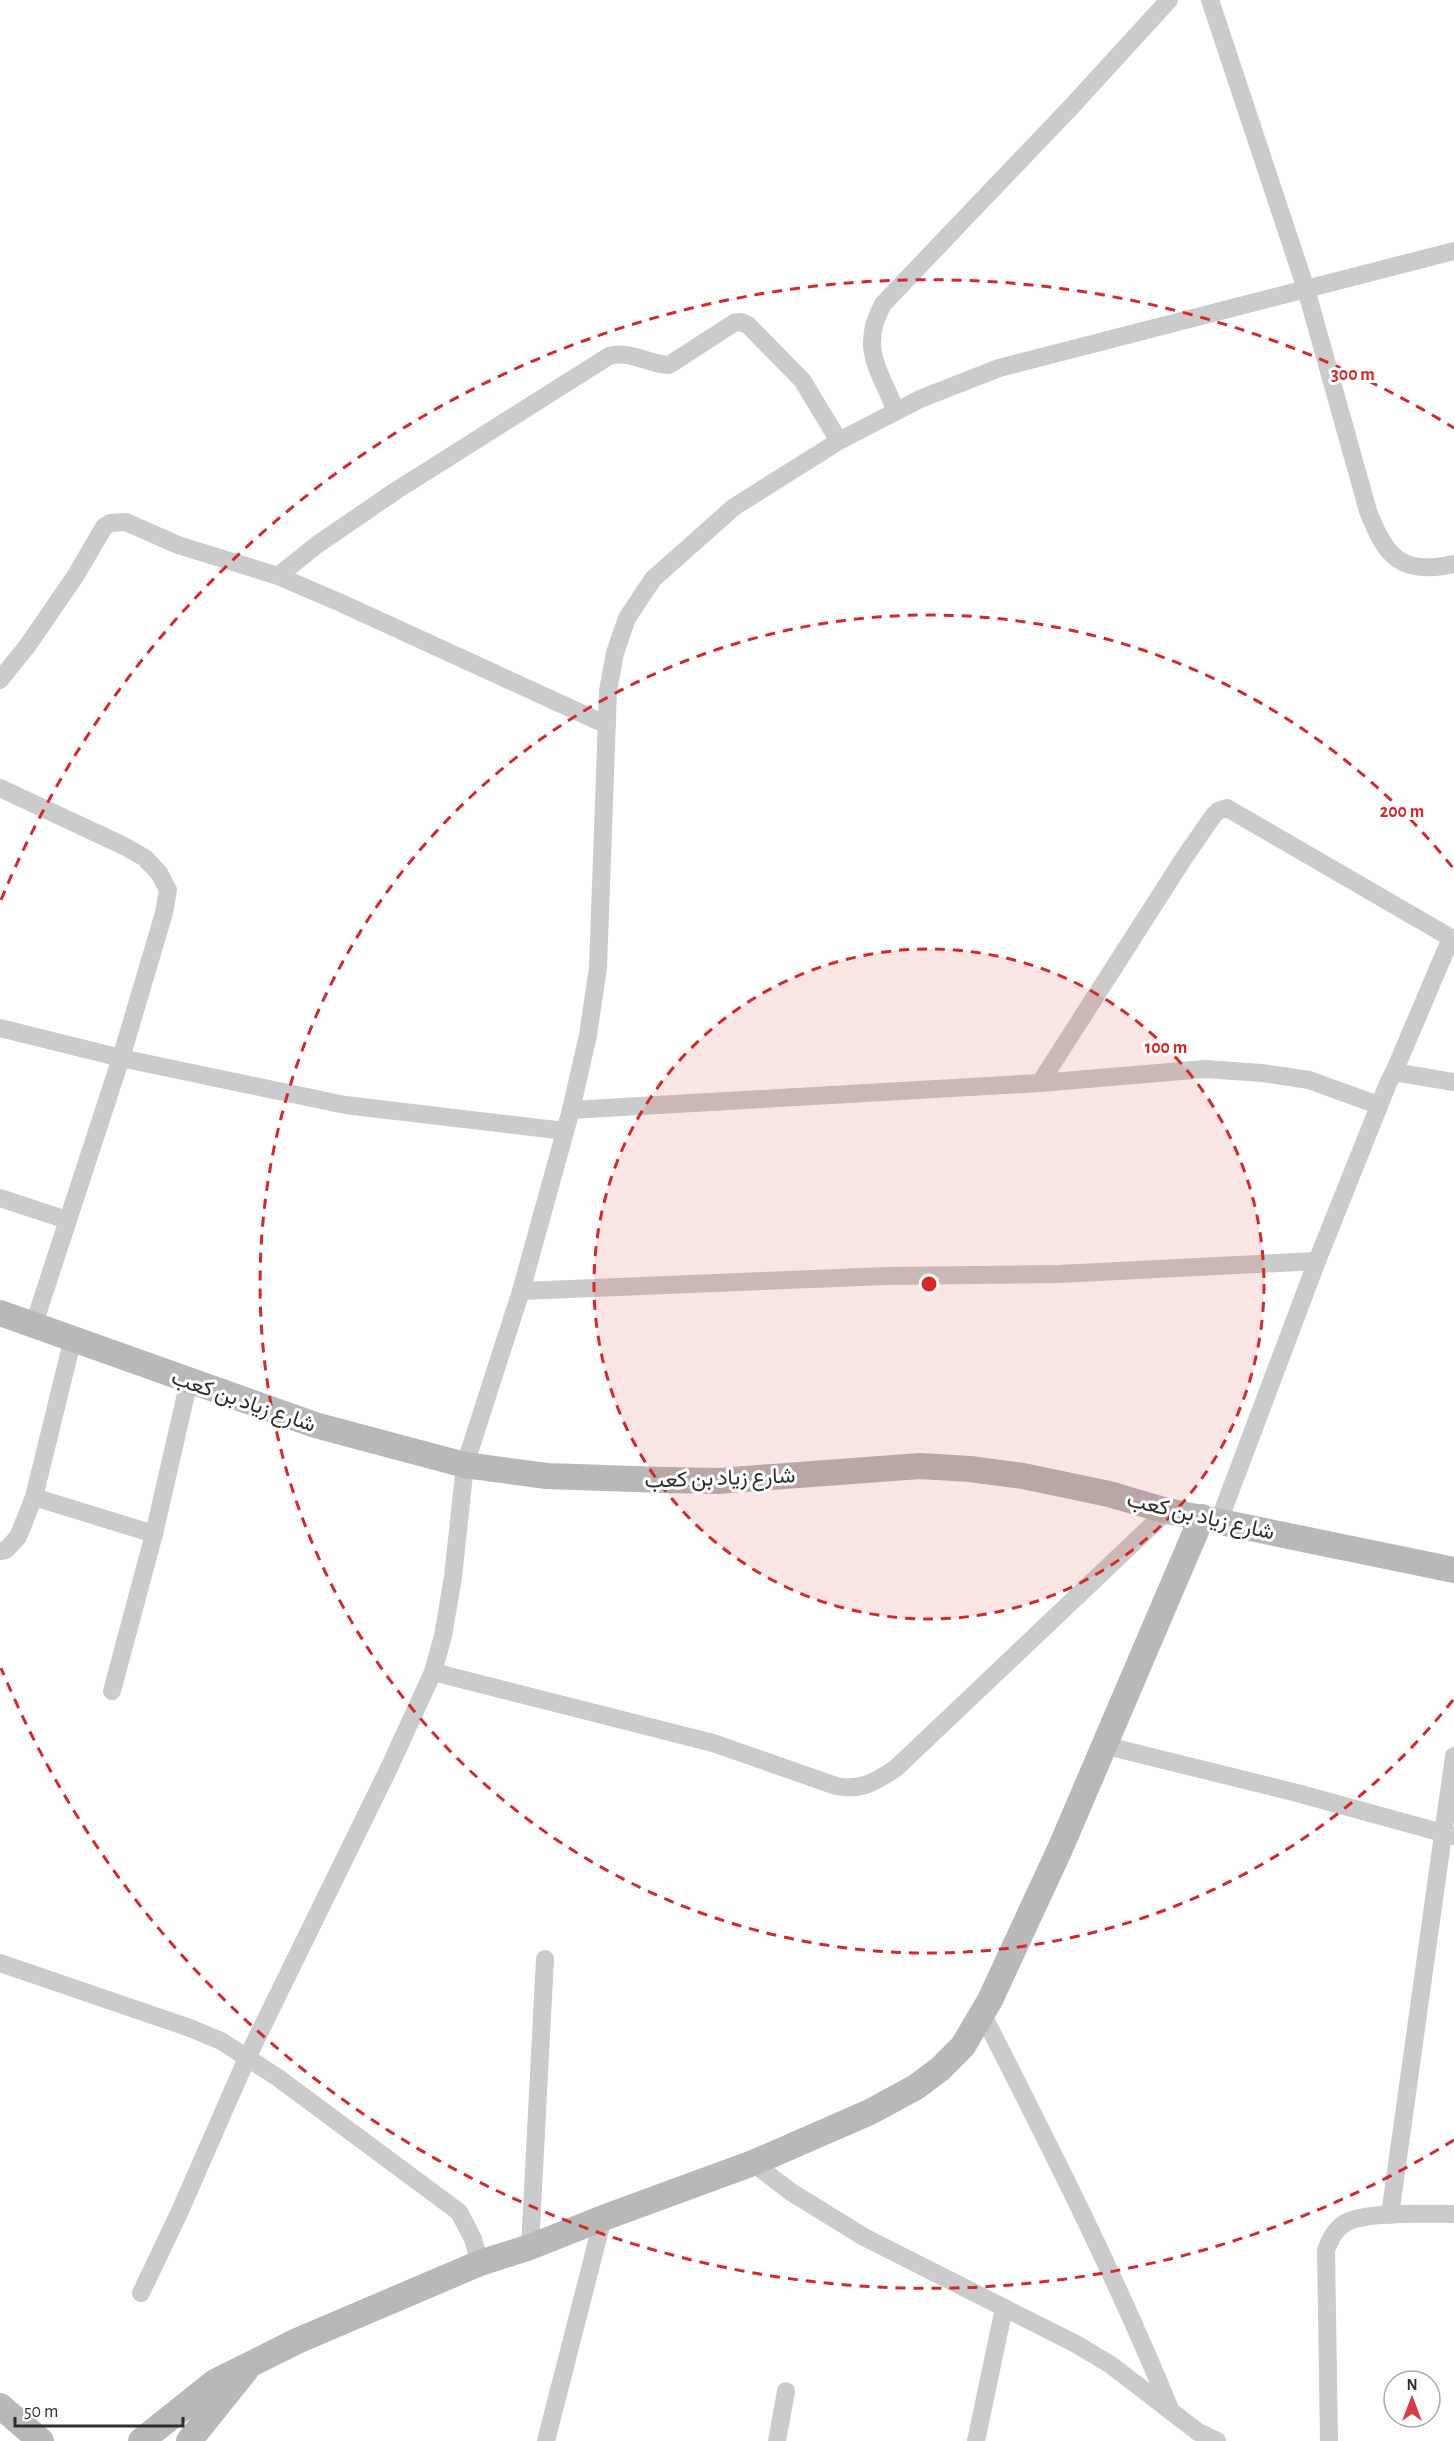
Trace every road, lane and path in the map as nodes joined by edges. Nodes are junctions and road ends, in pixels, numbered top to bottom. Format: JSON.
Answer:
{"nodes":[{"id":1,"x":1169,"y":0,"type":"edge"},
{"id":2,"x":1210,"y":0,"type":"edge"},
{"id":3,"x":1454,"y":251,"type":"edge"},
{"id":4,"x":1306,"y":290,"type":"junction"},
{"id":5,"x":896,"y":411,"type":"junction"},
{"id":6,"x":839,"y":441,"type":"junction"},
{"id":7,"x":1454,"y":564,"type":"edge"},
{"id":8,"x":278,"y":576,"type":"junction"},
{"id":9,"x":0,"y":680,"type":"edge"},
{"id":10,"x":607,"y":725,"type":"junction"},
{"id":11,"x":0,"y":788,"type":"edge"},
{"id":12,"x":1453,"y":935,"type":"edge"},
{"id":13,"x":0,"y":1028,"type":"edge"},
{"id":14,"x":121,"y":1058,"type":"junction"},
{"id":15,"x":1394,"y":1072,"type":"junction"},
{"id":16,"x":1454,"y":1082,"type":"edge"},
{"id":17,"x":1040,"y":1083,"type":"junction"},
{"id":18,"x":1378,"y":1105,"type":"junction"},
{"id":19,"x":571,"y":1110,"type":"junction"},
{"id":20,"x":565,"y":1131,"type":"junction"},
{"id":21,"x":0,"y":1198,"type":"edge"},
{"id":22,"x":67,"y":1220,"type":"junction"},
{"id":23,"x":1317,"y":1261,"type":"junction"},
{"id":24,"x":521,"y":1291,"type":"junction"},
{"id":25,"x":0,"y":1313,"type":"edge"},
{"id":26,"x":34,"y":1323,"type":"junction"},
{"id":27,"x":73,"y":1338,"type":"junction"},
{"id":28,"x":189,"y":1381,"type":"junction"},
{"id":29,"x":465,"y":1465,"type":"junction"},
{"id":30,"x":34,"y":1497,"type":"junction"},
{"id":31,"x":1167,"y":1511,"type":"junction"},
{"id":32,"x":1210,"y":1519,"type":"junction"},
{"id":33,"x":154,"y":1534,"type":"junction"},
{"id":34,"x":0,"y":1551,"type":"edge"},
{"id":35,"x":1454,"y":1570,"type":"edge"},
{"id":36,"x":433,"y":1672,"type":"junction"},
{"id":37,"x":112,"y":1691,"type":"dead end"},
{"id":38,"x":1103,"y":1745,"type":"junction"},
{"id":39,"x":1454,"y":1756,"type":"edge"},
{"id":40,"x":1449,"y":1835,"type":"edge"},
{"id":41,"x":545,"y":1959,"type":"dead end"},
{"id":42,"x":0,"y":1963,"type":"edge"},
{"id":43,"x":983,"y":2015,"type":"junction"},
{"id":44,"x":247,"y":2058,"type":"junction"},
{"id":45,"x":753,"y":2163,"type":"junction"},
{"id":46,"x":1454,"y":2214,"type":"edge"},
{"id":47,"x":1390,"y":2215,"type":"junction"},
{"id":48,"x":603,"y":2218,"type":"junction"},
{"id":49,"x":530,"y":2247,"type":"junction"},
{"id":50,"x":480,"y":2263,"type":"junction"},
{"id":51,"x":141,"y":2293,"type":"dead end"},
{"id":52,"x":1004,"y":2308,"type":"junction"},
{"id":53,"x":250,"y":2365,"type":"junction"},
{"id":54,"x":786,"y":2391,"type":"dead end"},
{"id":55,"x":0,"y":2406,"type":"edge"},
{"id":56,"x":1171,"y":2410,"type":"junction"},
{"id":57,"x":1200,"y":2437,"type":"edge"},
{"id":58,"x":41,"y":2441,"type":"edge"},
{"id":59,"x":141,"y":2441,"type":"edge"},
{"id":60,"x":189,"y":2441,"type":"edge"},
{"id":61,"x":546,"y":2441,"type":"edge"},
{"id":62,"x":777,"y":2441,"type":"edge"},
{"id":63,"x":976,"y":2441,"type":"edge"},
{"id":64,"x":1217,"y":2441,"type":"edge"},
{"id":65,"x":1329,"y":2441,"type":"edge"}],
"edges":[{"from":1,"to":5,"type":"street"},
{"from":2,"to":4,"type":"street"},
{"from":3,"to":4,"type":"street"},
{"from":4,"to":5,"type":"street"},
{"from":4,"to":7,"type":"street"},
{"from":5,"to":6,"type":"street"},
{"from":6,"to":8,"type":"street"},
{"from":6,"to":10,"type":"street"},
{"from":8,"to":9,"type":"street"},
{"from":8,"to":10,"type":"street"},
{"from":10,"to":19,"type":"street"},
{"from":11,"to":14,"type":"street"},
{"from":12,"to":15,"type":"street"},
{"from":12,"to":17,"type":"street"},
{"from":13,"to":14,"type":"street"},
{"from":14,"to":20,"type":"street"},
{"from":14,"to":22,"type":"street"},
{"from":15,"to":16,"type":"street"},
{"from":15,"to":18,"type":"street"},
{"from":17,"to":18,"type":"street"},
{"from":17,"to":19,"type":"street"},
{"from":18,"to":23,"type":"street"},
{"from":19,"to":20,"type":"street"},
{"from":20,"to":24,"type":"street"},
{"from":21,"to":22,"type":"street"},
{"from":22,"to":26,"type":"street"},
{"from":23,"to":24,"type":"street"},
{"from":23,"to":32,"type":"street"},
{"from":24,"to":29,"type":"street"},
{"from":25,"to":26,"type":"street","name":"شارع زياد بن كعب"},
{"from":26,"to":27,"type":"street","name":"شارع زياد بن كعب"},
{"from":27,"to":28,"type":"street","name":"شارع زياد بن كعب"},
{"from":27,"to":30,"type":"street"},
{"from":28,"to":29,"type":"street","name":"شارع زياد بن كعب"},
{"from":28,"to":33,"type":"street"},
{"from":29,"to":31,"type":"street","name":"شارع زياد بن كعب"},
{"from":29,"to":36,"type":"street"},
{"from":30,"to":33,"type":"street"},
{"from":30,"to":34,"type":"street"},
{"from":31,"to":32,"type":"street","name":"شارع زياد بن كعب"},
{"from":31,"to":36,"type":"street"},
{"from":32,"to":35,"type":"street","name":"شارع زياد بن كعب"},
{"from":32,"to":38,"type":"street"},
{"from":33,"to":37,"type":"street"},
{"from":36,"to":44,"type":"street"},
{"from":38,"to":40,"type":"street"},
{"from":38,"to":43,"type":"street"},
{"from":39,"to":40,"type":"street"},
{"from":40,"to":47,"type":"street"},
{"from":41,"to":49,"type":"street"},
{"from":42,"to":44,"type":"street"},
{"from":43,"to":45,"type":"street"},
{"from":43,"to":56,"type":"street"},
{"from":44,"to":50,"type":"street"},
{"from":44,"to":51,"type":"street"},
{"from":45,"to":48,"type":"street"},
{"from":45,"to":52,"type":"street"},
{"from":46,"to":47,"type":"street"},
{"from":47,"to":65,"type":"street"},
{"from":48,"to":49,"type":"street"},
{"from":48,"to":61,"type":"street"},
{"from":49,"to":50,"type":"street"},
{"from":50,"to":53,"type":"street"},
{"from":52,"to":56,"type":"street"},
{"from":52,"to":63,"type":"street"},
{"from":53,"to":59,"type":"street"},
{"from":53,"to":60,"type":"street"},
{"from":54,"to":62,"type":"street"},
{"from":55,"to":58,"type":"street"},
{"from":56,"to":57,"type":"street"},
{"from":57,"to":64,"type":"street"}]}
